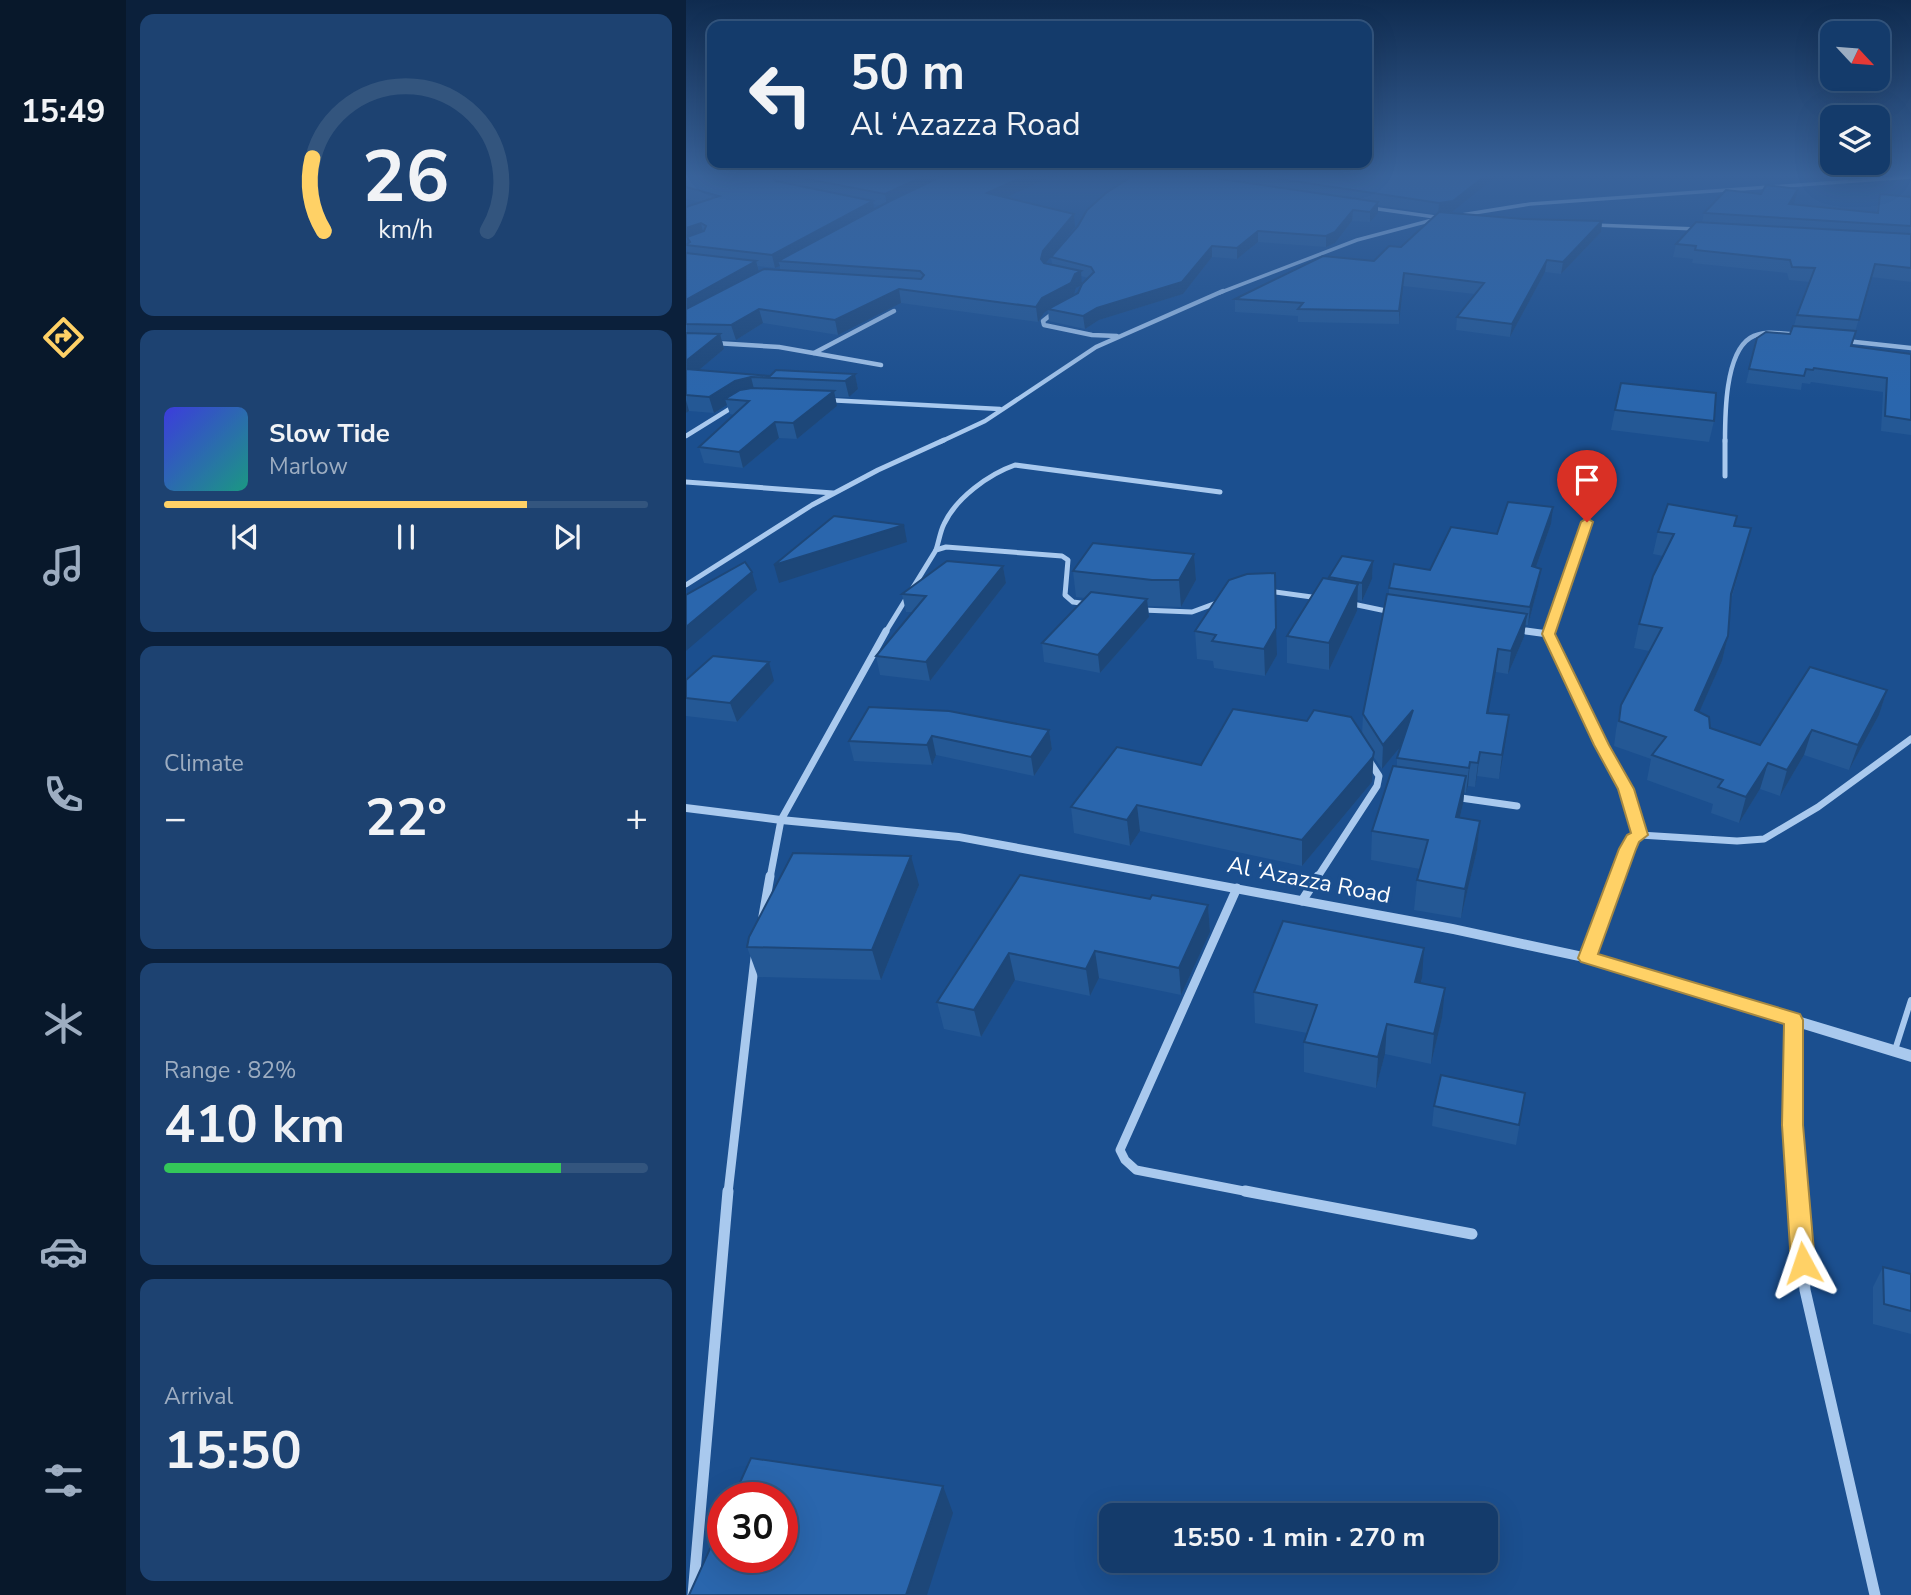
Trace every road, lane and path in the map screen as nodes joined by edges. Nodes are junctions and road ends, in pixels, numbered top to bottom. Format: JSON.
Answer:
{"nodes":[{"id":1,"x":1331,"y":249,"type":"edge"},
{"id":2,"x":1066,"y":306,"type":"edge"},
{"id":3,"x":894,"y":311,"type":"edge"},
{"id":4,"x":1803,"y":335,"type":"edge"},
{"id":5,"x":1118,"y":336,"type":"junction"},
{"id":6,"x":1843,"y":340,"type":"edge"},
{"id":7,"x":713,"y":343,"type":"edge"},
{"id":8,"x":1911,"y":348,"type":"edge"},
{"id":9,"x":814,"y":353,"type":"junction"},
{"id":10,"x":881,"y":365,"type":"dead end"},
{"id":11,"x":826,"y":400,"type":"edge"},
{"id":12,"x":742,"y":401,"type":"edge"},
{"id":13,"x":1002,"y":409,"type":"junction"},
{"id":14,"x":686,"y":436,"type":"edge"},
{"id":15,"x":1725,"y":476,"type":"dead end"},
{"id":16,"x":686,"y":482,"type":"edge"},
{"id":17,"x":1220,"y":492,"type":"dead end"},
{"id":18,"x":834,"y":494,"type":"junction"},
{"id":19,"x":1587,"y":522,"type":"dead end"},
{"id":20,"x":936,"y":550,"type":"junction"},
{"id":21,"x":686,"y":585,"type":"edge"},
{"id":22,"x":1258,"y":589,"type":"edge"},
{"id":23,"x":1223,"y":598,"type":"edge"},
{"id":24,"x":1326,"y":599,"type":"edge"},
{"id":25,"x":1338,"y":601,"type":"edge"},
{"id":26,"x":1101,"y":605,"type":"edge"},
{"id":27,"x":1128,"y":608,"type":"edge"},
{"id":28,"x":1398,"y":613,"type":"edge"},
{"id":29,"x":1507,"y":629,"type":"edge"},
{"id":30,"x":1549,"y":634,"type":"junction"},
{"id":31,"x":1911,"y":739,"type":"edge"},
{"id":32,"x":1364,"y":752,"type":"edge"},
{"id":33,"x":1377,"y":786,"type":"junction"},
{"id":34,"x":1390,"y":788,"type":"edge"},
{"id":35,"x":1441,"y":795,"type":"edge"},
{"id":36,"x":1517,"y":806,"type":"dead end"},
{"id":37,"x":686,"y":808,"type":"edge"},
{"id":38,"x":781,"y":820,"type":"junction"},
{"id":39,"x":1640,"y":835,"type":"junction"},
{"id":40,"x":1237,"y":888,"type":"junction"},
{"id":41,"x":1303,"y":901,"type":"junction"},
{"id":42,"x":761,"y":925,"type":"edge"},
{"id":43,"x":756,"y":952,"type":"edge"},
{"id":44,"x":1588,"y":958,"type":"junction"},
{"id":45,"x":1911,"y":1000,"type":"edge"},
{"id":46,"x":1794,"y":1020,"type":"junction"},
{"id":47,"x":1895,"y":1051,"type":"junction"},
{"id":48,"x":1911,"y":1056,"type":"edge"},
{"id":49,"x":1472,"y":1234,"type":"dead end"},
{"id":50,"x":693,"y":1595,"type":"edge"},
{"id":51,"x":1875,"y":1595,"type":"edge"}],
"edges":[{"from":1,"to":5,"type":"street"},
{"from":2,"to":5,"type":"street"},
{"from":3,"to":9,"type":"street"},
{"from":4,"to":15,"type":"street"},
{"from":5,"to":13,"type":"street"},
{"from":6,"to":8,"type":"street"},
{"from":7,"to":9,"type":"street"},
{"from":9,"to":10,"type":"street"},
{"from":11,"to":13,"type":"street"},
{"from":12,"to":14,"type":"street"},
{"from":13,"to":18,"type":"street"},
{"from":16,"to":18,"type":"street"},
{"from":17,"to":20,"type":"street"},
{"from":18,"to":21,"type":"street"},
{"from":19,"to":30,"type":"street"},
{"from":20,"to":26,"type":"street"},
{"from":20,"to":38,"type":"street"},
{"from":22,"to":24,"type":"street"},
{"from":23,"to":27,"type":"street"},
{"from":25,"to":28,"type":"street"},
{"from":29,"to":30,"type":"street"},
{"from":30,"to":39,"type":"street"},
{"from":31,"to":39,"type":"street"},
{"from":32,"to":33,"type":"street"},
{"from":33,"to":34,"type":"street"},
{"from":33,"to":41,"type":"street"},
{"from":35,"to":36,"type":"street"},
{"from":37,"to":38,"type":"street","name":"Al ‘Azazza Road"},
{"from":38,"to":40,"type":"street","name":"Al ‘Azazza Road"},
{"from":38,"to":42,"type":"street"},
{"from":39,"to":44,"type":"street"},
{"from":40,"to":41,"type":"street","name":"Al ‘Azazza Road"},
{"from":40,"to":49,"type":"street"},
{"from":41,"to":44,"type":"street","name":"Al ‘Azazza Road"},
{"from":43,"to":50,"type":"street"},
{"from":44,"to":46,"type":"street","name":"Al ‘Azazza Road"},
{"from":45,"to":47,"type":"lane"},
{"from":46,"to":47,"type":"street","name":"Al ‘Azazza Road"},
{"from":46,"to":51,"type":"street"},
{"from":47,"to":48,"type":"street","name":"Al ‘Azazza Road"}]}
